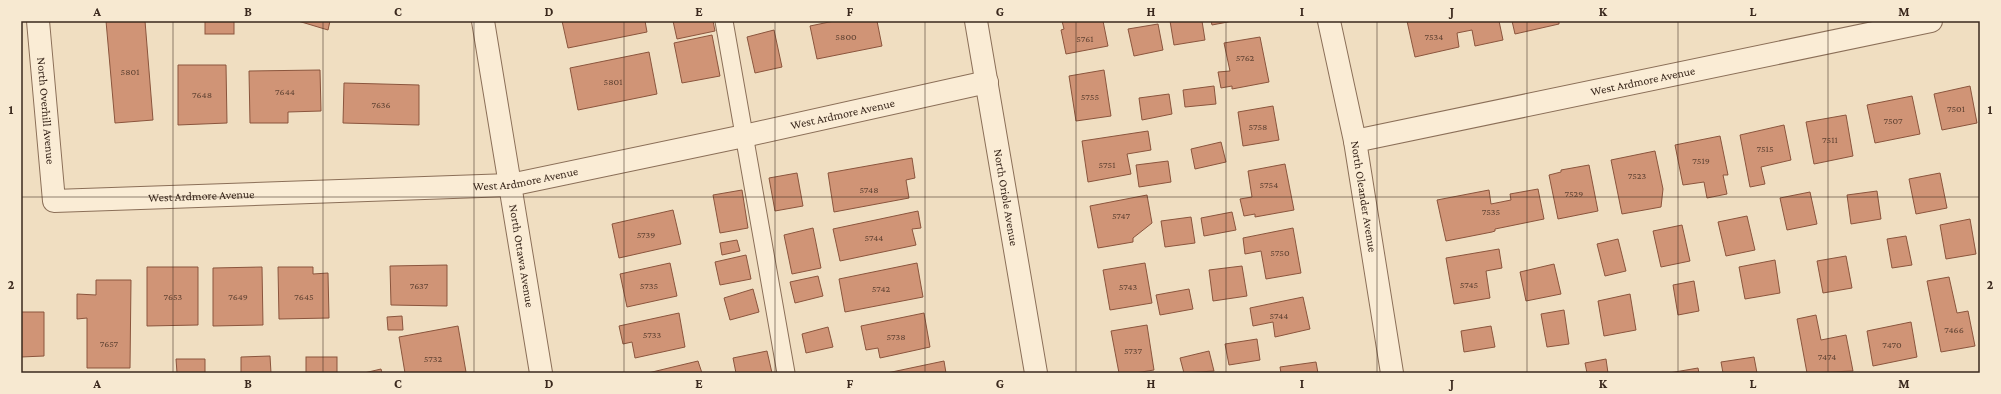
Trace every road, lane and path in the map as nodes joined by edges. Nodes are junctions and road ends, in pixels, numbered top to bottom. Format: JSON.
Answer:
{"nodes":[{"id":1,"x":38,"y":21,"type":"edge"},
{"id":2,"x":483,"y":21,"type":"edge"},
{"id":3,"x":724,"y":21,"type":"edge"},
{"id":4,"x":976,"y":21,"type":"edge"},
{"id":5,"x":1328,"y":21,"type":"edge"},
{"id":6,"x":1931,"y":21,"type":"edge"},
{"id":7,"x":987,"y":82,"type":"junction"},
{"id":8,"x":744,"y":136,"type":"junction"},
{"id":9,"x":1355,"y":141,"type":"junction"},
{"id":10,"x":510,"y":184,"type":"junction"},
{"id":11,"x":54,"y":201,"type":"joint"},
{"id":12,"x":541,"y":373,"type":"edge"},
{"id":13,"x":786,"y":373,"type":"edge"},
{"id":14,"x":1036,"y":373,"type":"edge"},
{"id":15,"x":1392,"y":373,"type":"edge"}],
"edges":[{"from":1,"to":11,"type":"street","name":"North Overhill Avenue"},
{"from":2,"to":10,"type":"street","name":"North Ottawa Avenue"},
{"from":3,"to":8,"type":"lane"},
{"from":4,"to":7,"type":"street","name":"North Oriole Avenue"},
{"from":5,"to":9,"type":"street","name":"North Oleander Avenue"},
{"from":6,"to":9,"type":"street","name":"West Ardmore Avenue"},
{"from":7,"to":8,"type":"street","name":"West Ardmore Avenue"},
{"from":7,"to":14,"type":"street","name":"North Oriole Avenue"},
{"from":8,"to":10,"type":"street","name":"West Ardmore Avenue"},
{"from":8,"to":13,"type":"lane"},
{"from":9,"to":15,"type":"street","name":"North Oleander Avenue"},
{"from":10,"to":11,"type":"street","name":"West Ardmore Avenue"},
{"from":10,"to":12,"type":"street","name":"North Ottawa Avenue"}]}
